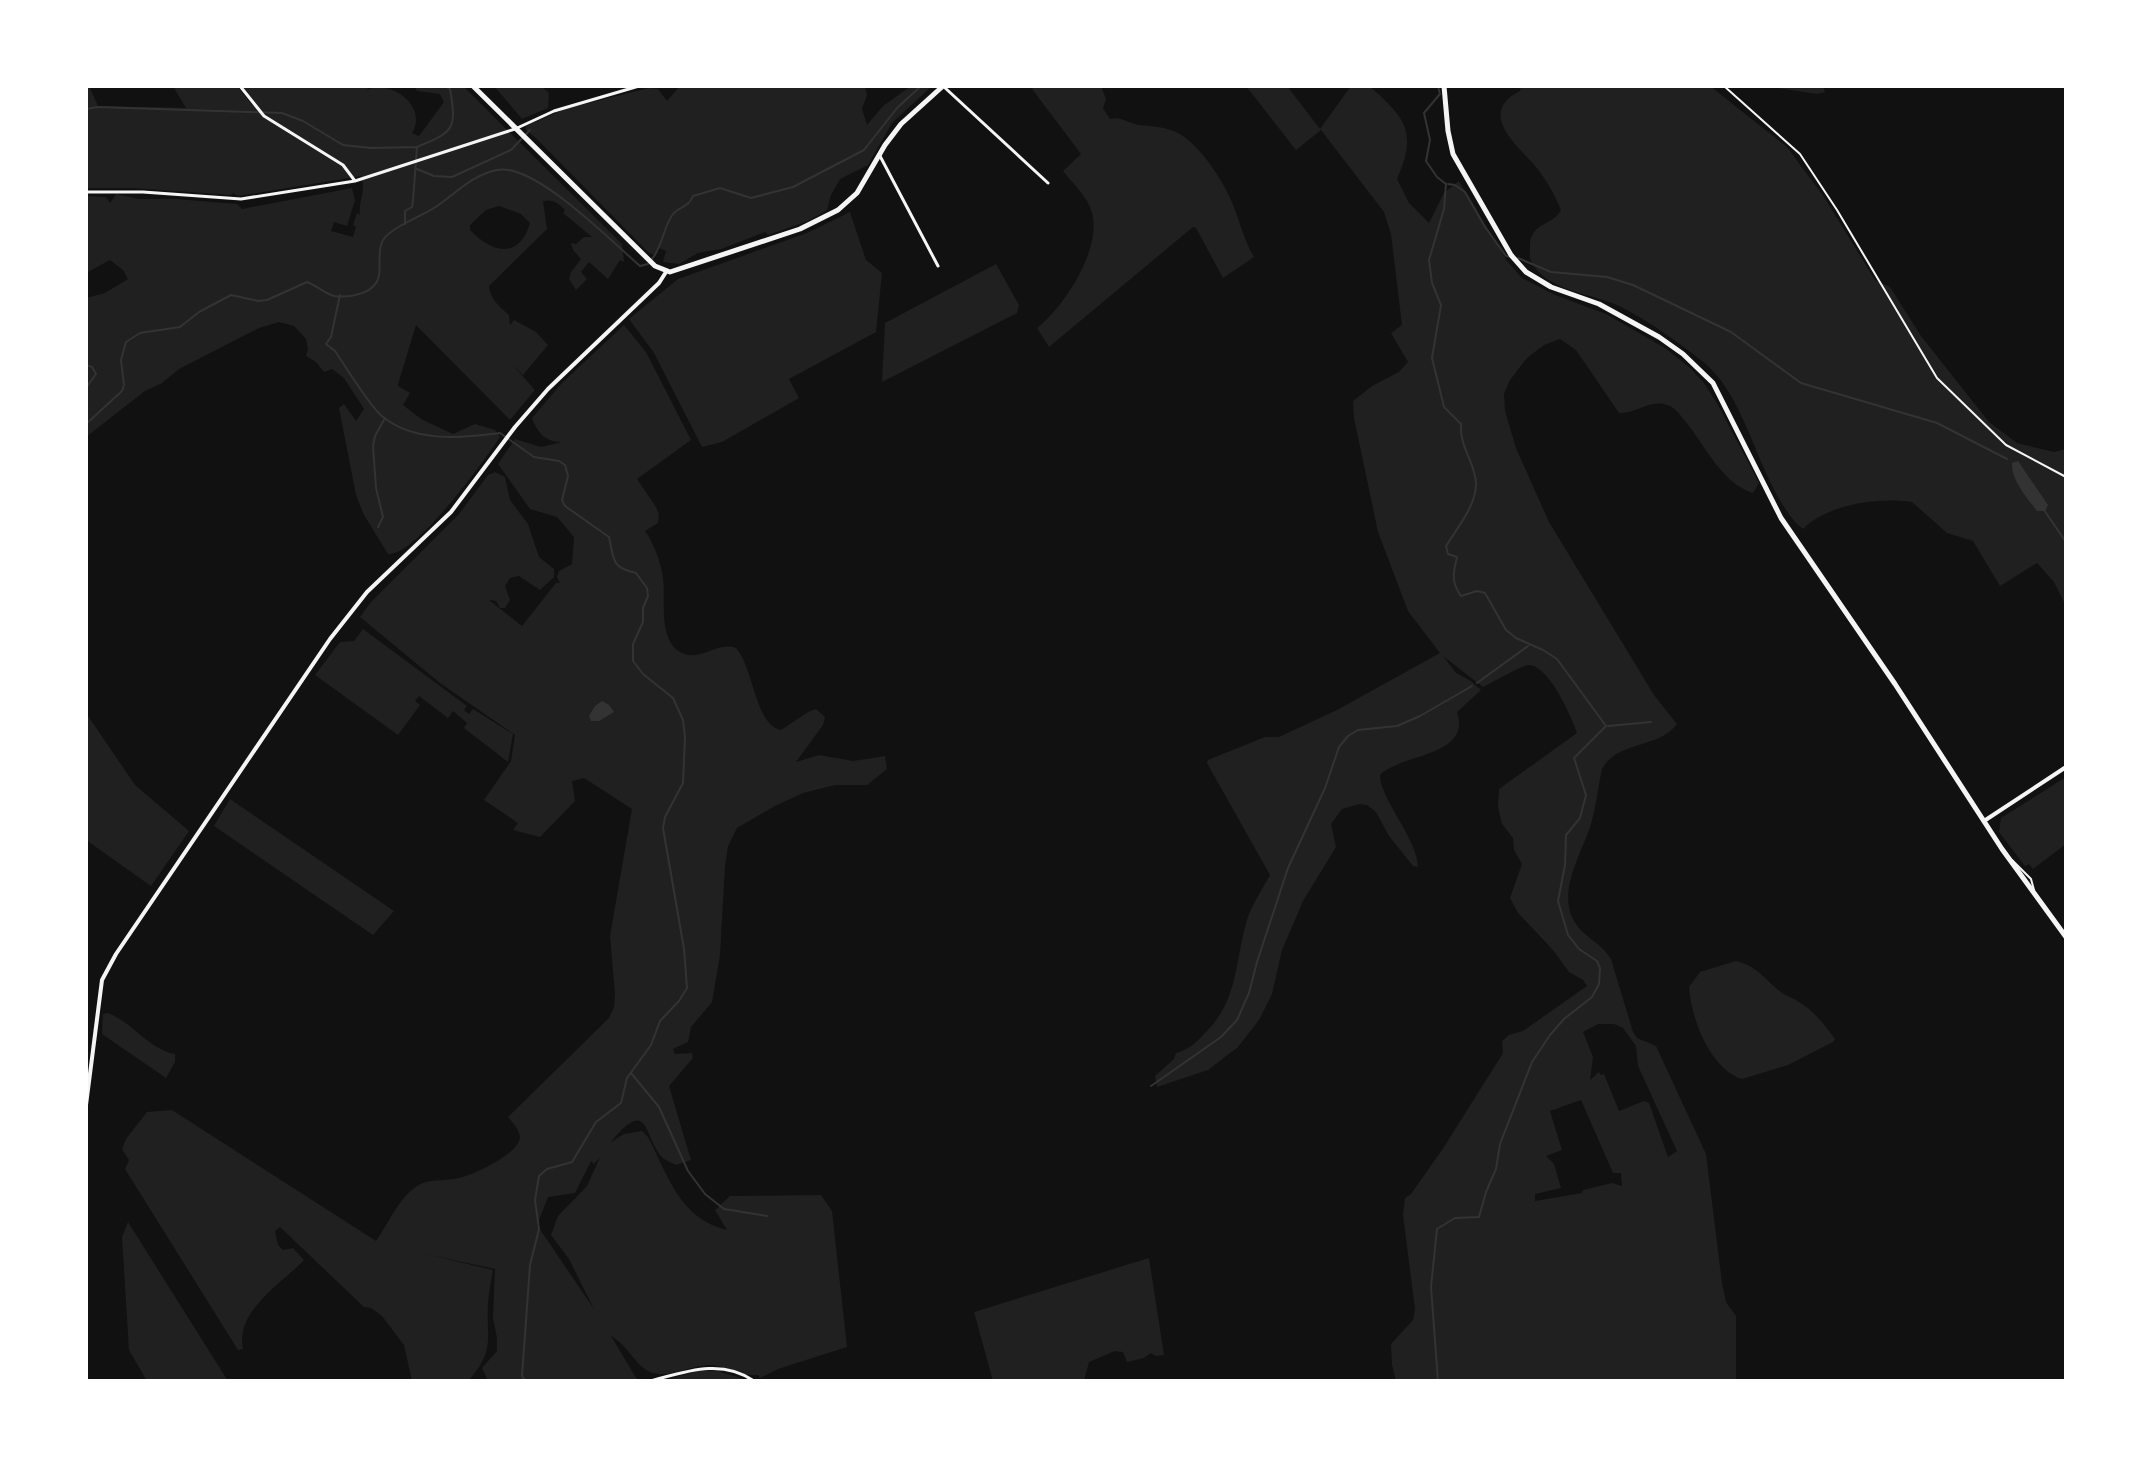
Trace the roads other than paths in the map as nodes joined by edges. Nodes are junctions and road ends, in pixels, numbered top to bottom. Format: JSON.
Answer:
{"nodes":[{"id":1,"x":240,"y":86,"type":"edge"},
{"id":2,"x":473,"y":86,"type":"edge"},
{"id":3,"x":639,"y":86,"type":"edge"},
{"id":4,"x":943,"y":86,"type":"edge"},
{"id":5,"x":1444,"y":86,"type":"edge"},
{"id":6,"x":515,"y":129,"type":"junction"},
{"id":7,"x":880,"y":154,"type":"junction"},
{"id":8,"x":355,"y":181,"type":"junction"},
{"id":9,"x":1048,"y":183,"type":"dead end"},
{"id":10,"x":86,"y":192,"type":"edge"},
{"id":11,"x":938,"y":266,"type":"dead end"},
{"id":12,"x":666,"y":272,"type":"junction"},
{"id":13,"x":2066,"y":767,"type":"edge"},
{"id":14,"x":1984,"y":821,"type":"junction"},
{"id":15,"x":2066,"y":937,"type":"edge"},
{"id":16,"x":86,"y":1105,"type":"edge"},
{"id":17,"x":650,"y":1381,"type":"edge"},
{"id":18,"x":754,"y":1381,"type":"edge"}],
"edges":[{"from":1,"to":8,"type":"street"},
{"from":2,"to":6,"type":"main road"},
{"from":3,"to":6,"type":"street"},
{"from":4,"to":7,"type":"main road"},
{"from":4,"to":9,"type":"street"},
{"from":5,"to":14,"type":"main road"},
{"from":6,"to":8,"type":"street"},
{"from":6,"to":12,"type":"main road"},
{"from":7,"to":11,"type":"street"},
{"from":7,"to":12,"type":"main road"},
{"from":8,"to":10,"type":"street"},
{"from":12,"to":16,"type":"street"},
{"from":13,"to":14,"type":"street"},
{"from":14,"to":15,"type":"main road"},
{"from":17,"to":18,"type":"street"}]}
